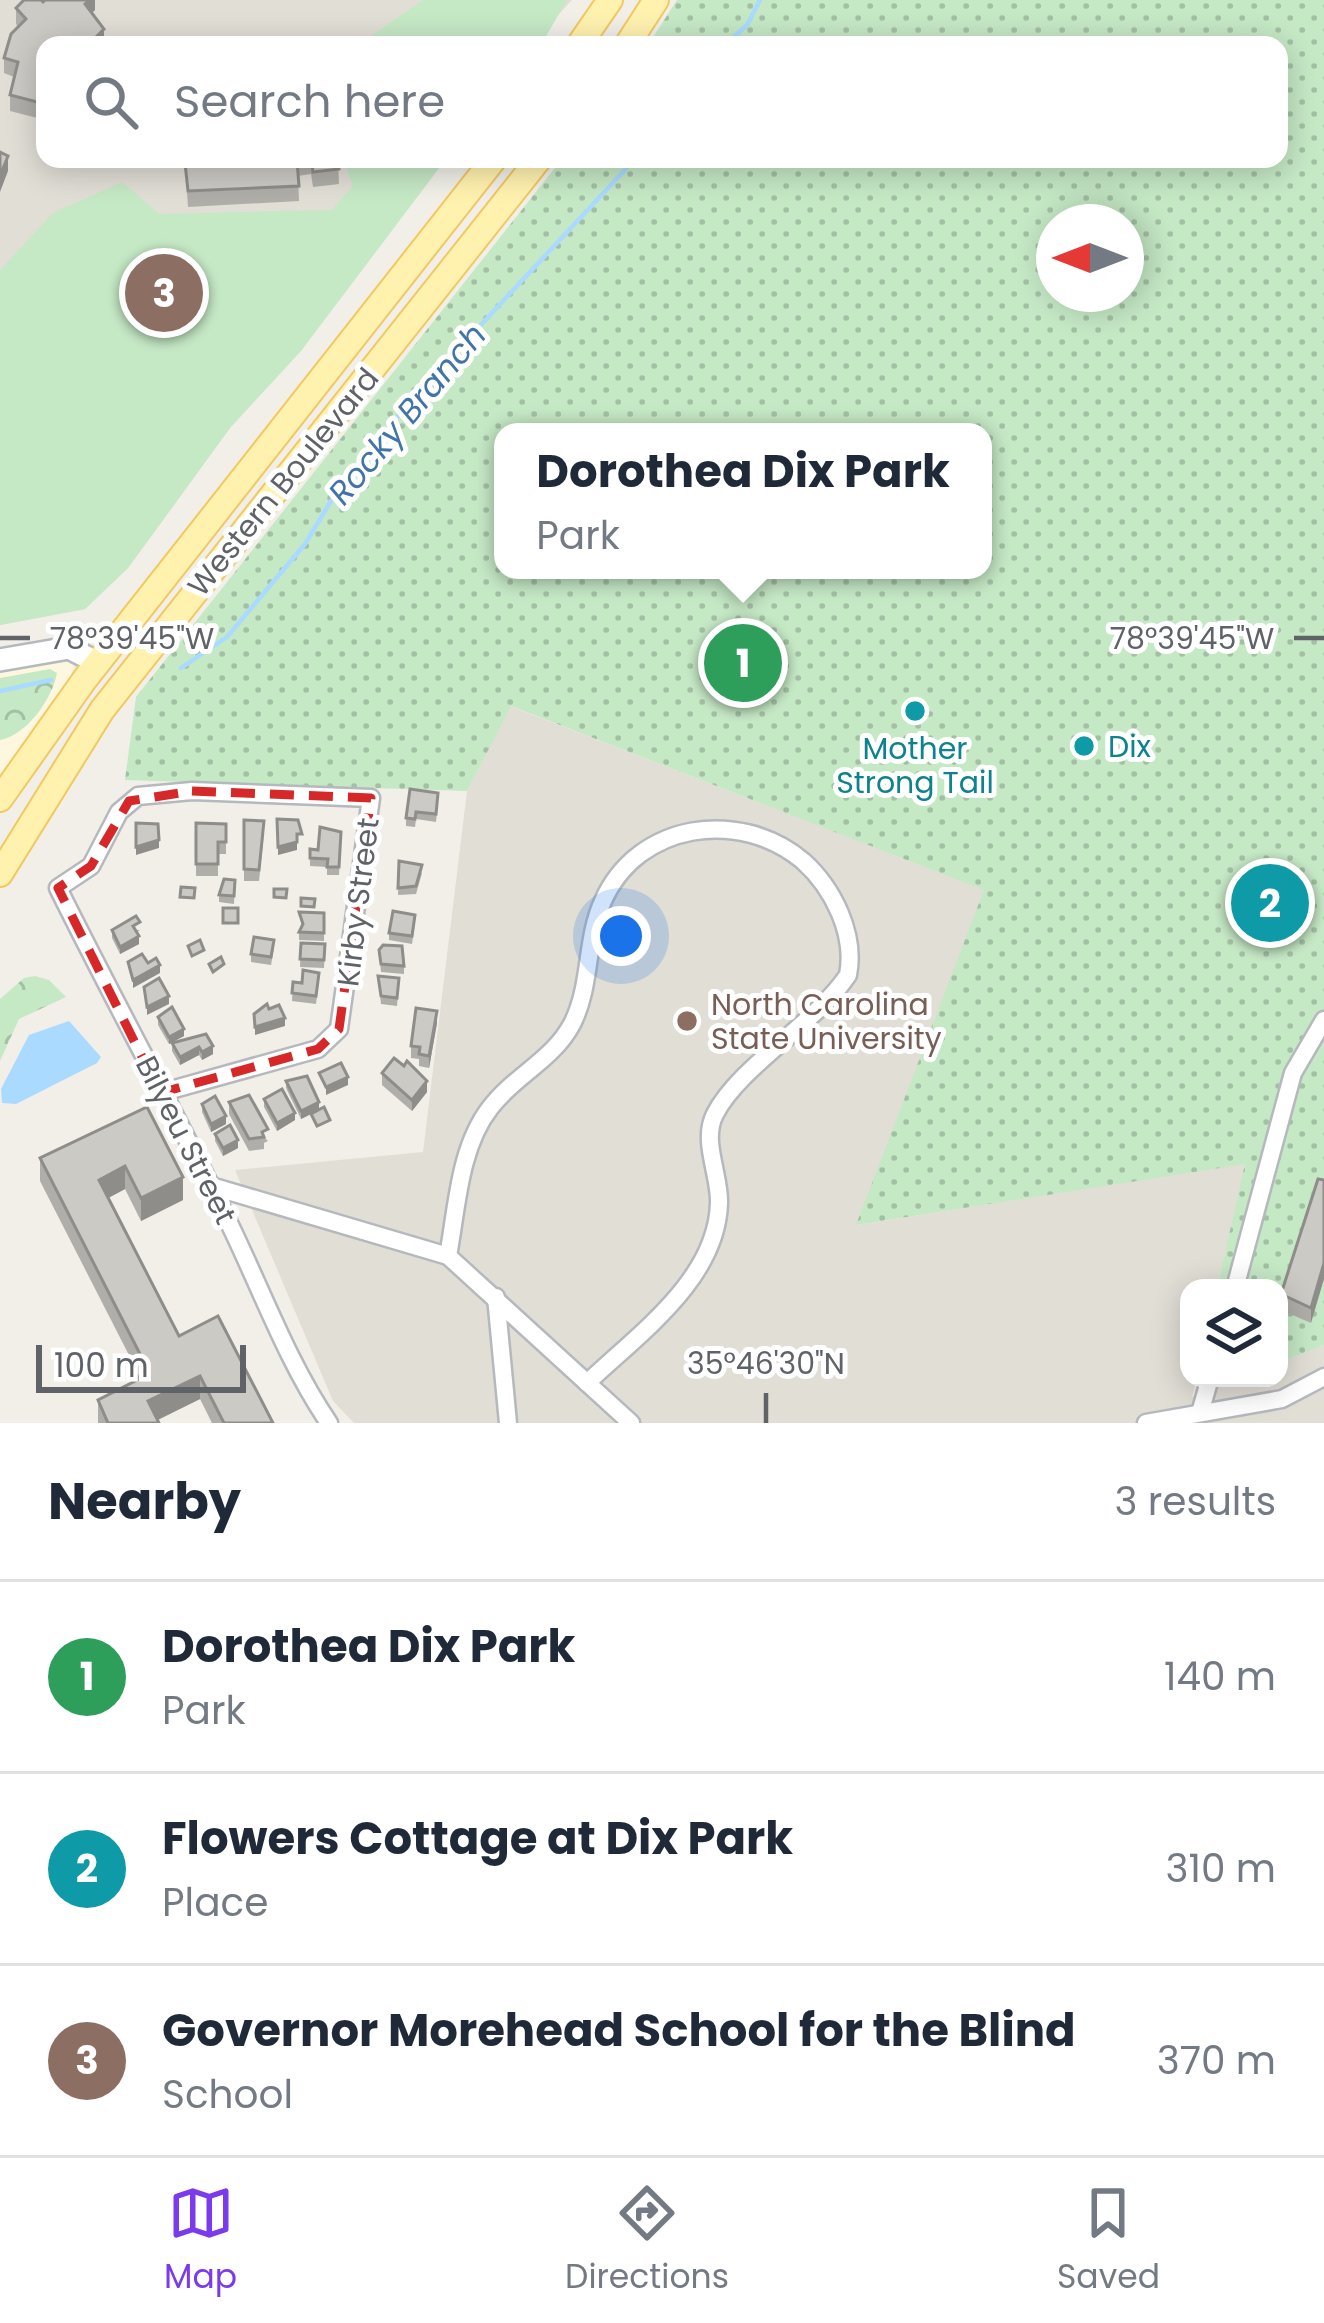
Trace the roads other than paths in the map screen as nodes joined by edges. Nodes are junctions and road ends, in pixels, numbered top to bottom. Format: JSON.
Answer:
{"nodes":[{"id":1,"x":610,"y":0,"type":"edge"},
{"id":2,"x":656,"y":0,"type":"edge"},
{"id":3,"x":585,"y":36,"type":"edge"},
{"id":4,"x":632,"y":36,"type":"edge"},
{"id":5,"x":487,"y":168,"type":"edge"},
{"id":6,"x":531,"y":168,"type":"edge"},
{"id":7,"x":0,"y":660,"type":"edge"},
{"id":8,"x":98,"y":663,"type":"junction"},
{"id":9,"x":124,"y":682,"type":"junction"},
{"id":10,"x":0,"y":799,"type":"edge"},
{"id":11,"x":0,"y":874,"type":"edge"},
{"id":12,"x":58,"y":888,"type":"joint"},
{"id":13,"x":1324,"y":1020,"type":"edge"},
{"id":14,"x":160,"y":1093,"type":"junction"},
{"id":15,"x":211,"y":1186,"type":"junction"},
{"id":16,"x":448,"y":1256,"type":"junction"},
{"id":17,"x":1236,"y":1279,"type":"edge"},
{"id":18,"x":496,"y":1297,"type":"junction"},
{"id":19,"x":1324,"y":1377,"type":"edge"},
{"id":20,"x":587,"y":1383,"type":"junction"},
{"id":21,"x":1207,"y":1387,"type":"edge"},
{"id":22,"x":309,"y":1394,"type":"junction"},
{"id":23,"x":1200,"y":1413,"type":"junction"},
{"id":24,"x":316,"y":1423,"type":"edge"},
{"id":25,"x":329,"y":1423,"type":"edge"},
{"id":26,"x":508,"y":1423,"type":"edge"},
{"id":27,"x":632,"y":1423,"type":"edge"},
{"id":28,"x":1146,"y":1423,"type":"edge"}],
"edges":[{"from":1,"to":3,"type":"main road"},
{"from":2,"to":4,"type":"main road"},
{"from":5,"to":8,"type":"main road","name":"Western Boulevard"},
{"from":6,"to":9,"type":"main road","name":"Western Boulevard"},
{"from":7,"to":8,"type":"street"},
{"from":8,"to":9,"type":"main road"},
{"from":8,"to":10,"type":"main road","name":"Western Boulevard"},
{"from":9,"to":11,"type":"main road","name":"Western Boulevard"},
{"from":12,"to":14,"type":"street","name":"Bilyeu Street"},
{"from":12,"to":14,"type":"street","name":"Kirby Street"},
{"from":13,"to":17,"type":"street"},
{"from":14,"to":15,"type":"street","name":"Bilyeu Street"},
{"from":15,"to":16,"type":"street"},
{"from":15,"to":22,"type":"street","name":"Bilyeu Street"},
{"from":16,"to":18,"type":"street"},
{"from":16,"to":20,"type":"street"},
{"from":18,"to":20,"type":"street"},
{"from":18,"to":26,"type":"street"},
{"from":19,"to":23,"type":"street"},
{"from":20,"to":27,"type":"street"},
{"from":21,"to":23,"type":"street"},
{"from":22,"to":24,"type":"street","name":"Bilyeu Street"},
{"from":22,"to":25,"type":"street","name":"Bilyeu Street"},
{"from":23,"to":28,"type":"street"}]}
